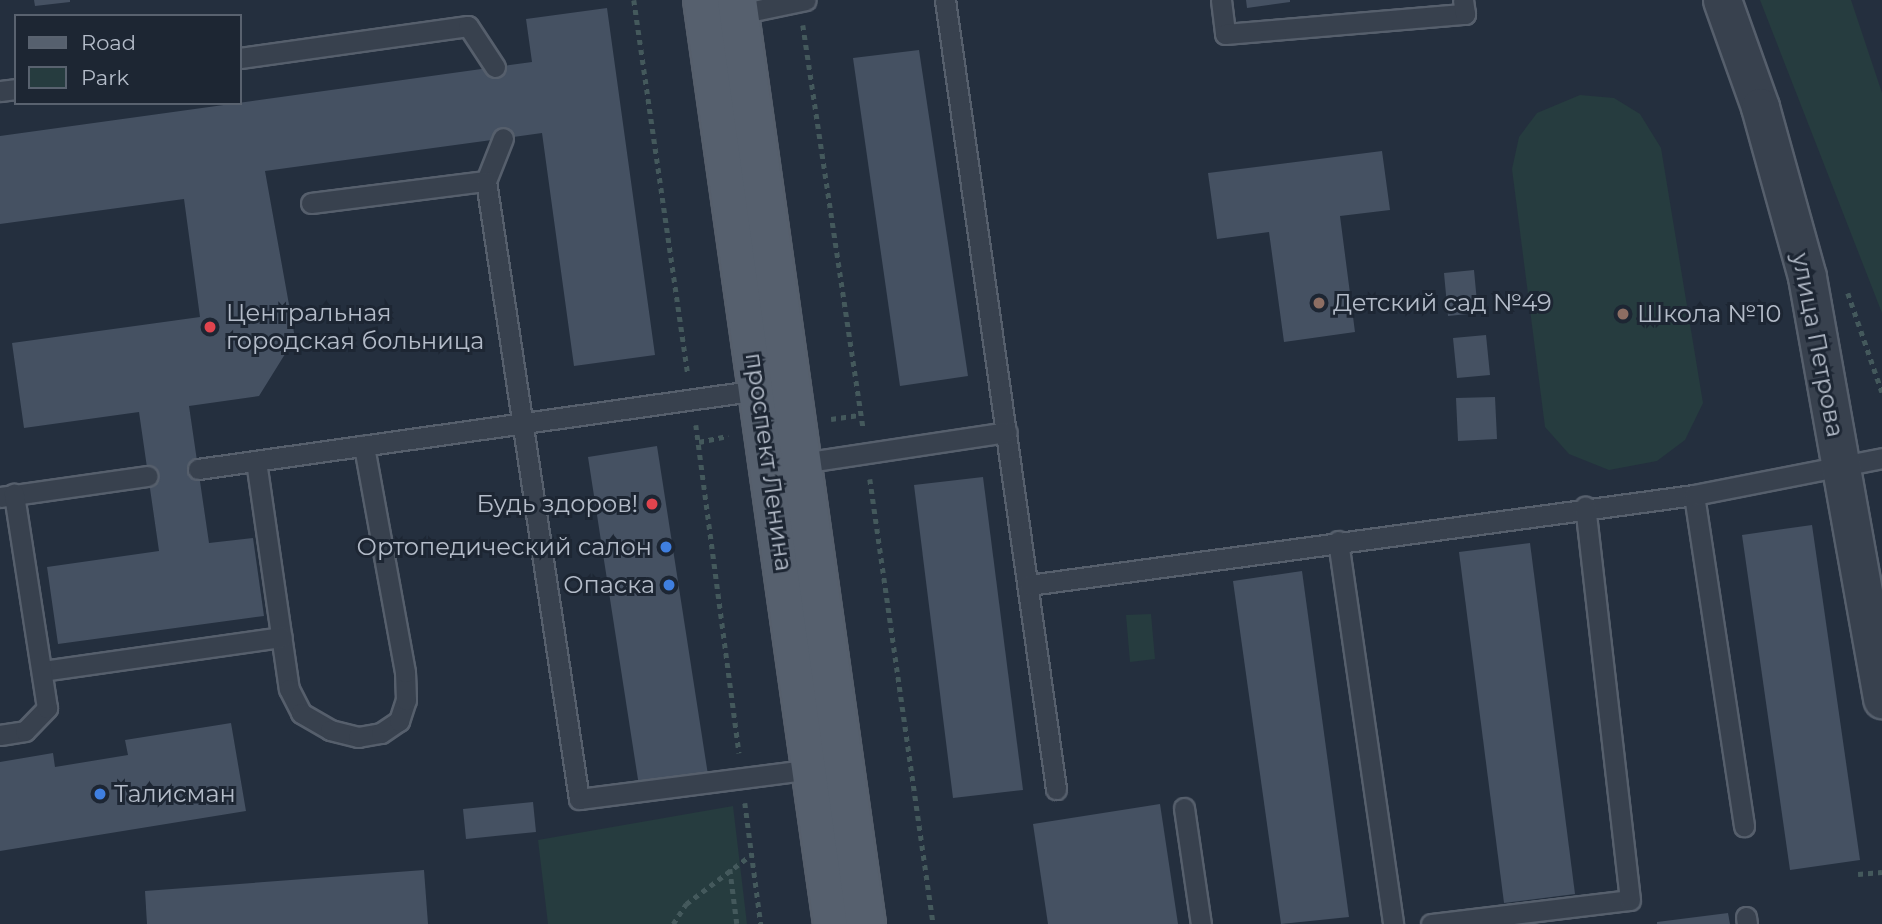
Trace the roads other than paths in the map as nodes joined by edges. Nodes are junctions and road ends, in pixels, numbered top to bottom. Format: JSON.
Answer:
{"nodes":[{"id":1,"x":704,"y":0,"type":"edge"},
{"id":2,"x":806,"y":0,"type":"edge"},
{"id":3,"x":945,"y":0,"type":"edge"},
{"id":4,"x":1221,"y":0,"type":"edge"},
{"id":5,"x":1463,"y":0,"type":"edge"},
{"id":6,"x":1722,"y":0,"type":"edge"},
{"id":7,"x":738,"y":7,"type":"edge"},
{"id":8,"x":242,"y":58,"type":"edge"},
{"id":9,"x":495,"y":67,"type":"dead end"},
{"id":10,"x":503,"y":138,"type":"dead end"},
{"id":11,"x":486,"y":181,"type":"junction"},
{"id":12,"x":311,"y":203,"type":"dead end"},
{"id":13,"x":759,"y":390,"type":"junction"},
{"id":14,"x":521,"y":424,"type":"junction"},
{"id":15,"x":1007,"y":432,"type":"junction"},
{"id":16,"x":364,"y":446,"type":"junction"},
{"id":17,"x":1882,"y":458,"type":"edge"},
{"id":18,"x":257,"y":461,"type":"junction"},
{"id":19,"x":802,"y":463,"type":"junction"},
{"id":20,"x":1842,"y":466,"type":"junction"},
{"id":21,"x":198,"y":469,"type":"dead end"},
{"id":22,"x":148,"y":476,"type":"dead end"},
{"id":23,"x":7,"y":495,"type":"edge"},
{"id":24,"x":1694,"y":495,"type":"junction"},
{"id":25,"x":1585,"y":507,"type":"junction"},
{"id":26,"x":1338,"y":541,"type":"junction"},
{"id":27,"x":1029,"y":585,"type":"junction"},
{"id":28,"x":282,"y":637,"type":"junction"},
{"id":29,"x":42,"y":671,"type":"junction"},
{"id":30,"x":1882,"y":699,"type":"edge"},
{"id":31,"x":0,"y":735,"type":"edge"},
{"id":32,"x":812,"y":769,"type":"junction"},
{"id":33,"x":1056,"y":789,"type":"dead end"},
{"id":34,"x":1184,"y":807,"type":"dead end"},
{"id":35,"x":1744,"y":826,"type":"dead end"},
{"id":36,"x":833,"y":924,"type":"edge"},
{"id":37,"x":866,"y":924,"type":"edge"},
{"id":38,"x":1201,"y":924,"type":"edge"},
{"id":39,"x":1393,"y":924,"type":"edge"},
{"id":40,"x":1431,"y":924,"type":"edge"}],
"edges":[{"from":1,"to":13,"type":"main road","name":"проспект Ленина"},
{"from":2,"to":7,"type":"lane"},
{"from":3,"to":15,"type":"lane"},
{"from":4,"to":5,"type":"lane"},
{"from":6,"to":20,"type":"street","name":"улица Петрова"},
{"from":7,"to":19,"type":"main road","name":"проспект Ленина"},
{"from":8,"to":9,"type":"lane"},
{"from":10,"to":11,"type":"lane"},
{"from":11,"to":12,"type":"lane"},
{"from":11,"to":14,"type":"lane"},
{"from":13,"to":14,"type":"lane"},
{"from":13,"to":32,"type":"main road","name":"проспект Ленина"},
{"from":14,"to":16,"type":"lane"},
{"from":14,"to":32,"type":"lane"},
{"from":15,"to":19,"type":"lane"},
{"from":15,"to":27,"type":"lane"},
{"from":16,"to":18,"type":"lane"},
{"from":16,"to":28,"type":"lane"},
{"from":17,"to":20,"type":"lane"},
{"from":18,"to":21,"type":"lane"},
{"from":18,"to":28,"type":"lane"},
{"from":19,"to":37,"type":"main road","name":"проспект Ленина"},
{"from":20,"to":24,"type":"lane"},
{"from":20,"to":30,"type":"street","name":"улица Петрова"},
{"from":22,"to":23,"type":"lane"},
{"from":23,"to":29,"type":"lane"},
{"from":24,"to":25,"type":"lane"},
{"from":24,"to":35,"type":"lane"},
{"from":25,"to":26,"type":"lane"},
{"from":25,"to":40,"type":"lane"},
{"from":26,"to":27,"type":"lane"},
{"from":26,"to":39,"type":"lane"},
{"from":27,"to":33,"type":"lane"},
{"from":28,"to":29,"type":"lane"},
{"from":29,"to":31,"type":"lane"},
{"from":32,"to":36,"type":"main road","name":"проспект Ленина"},
{"from":34,"to":38,"type":"lane"}]}
